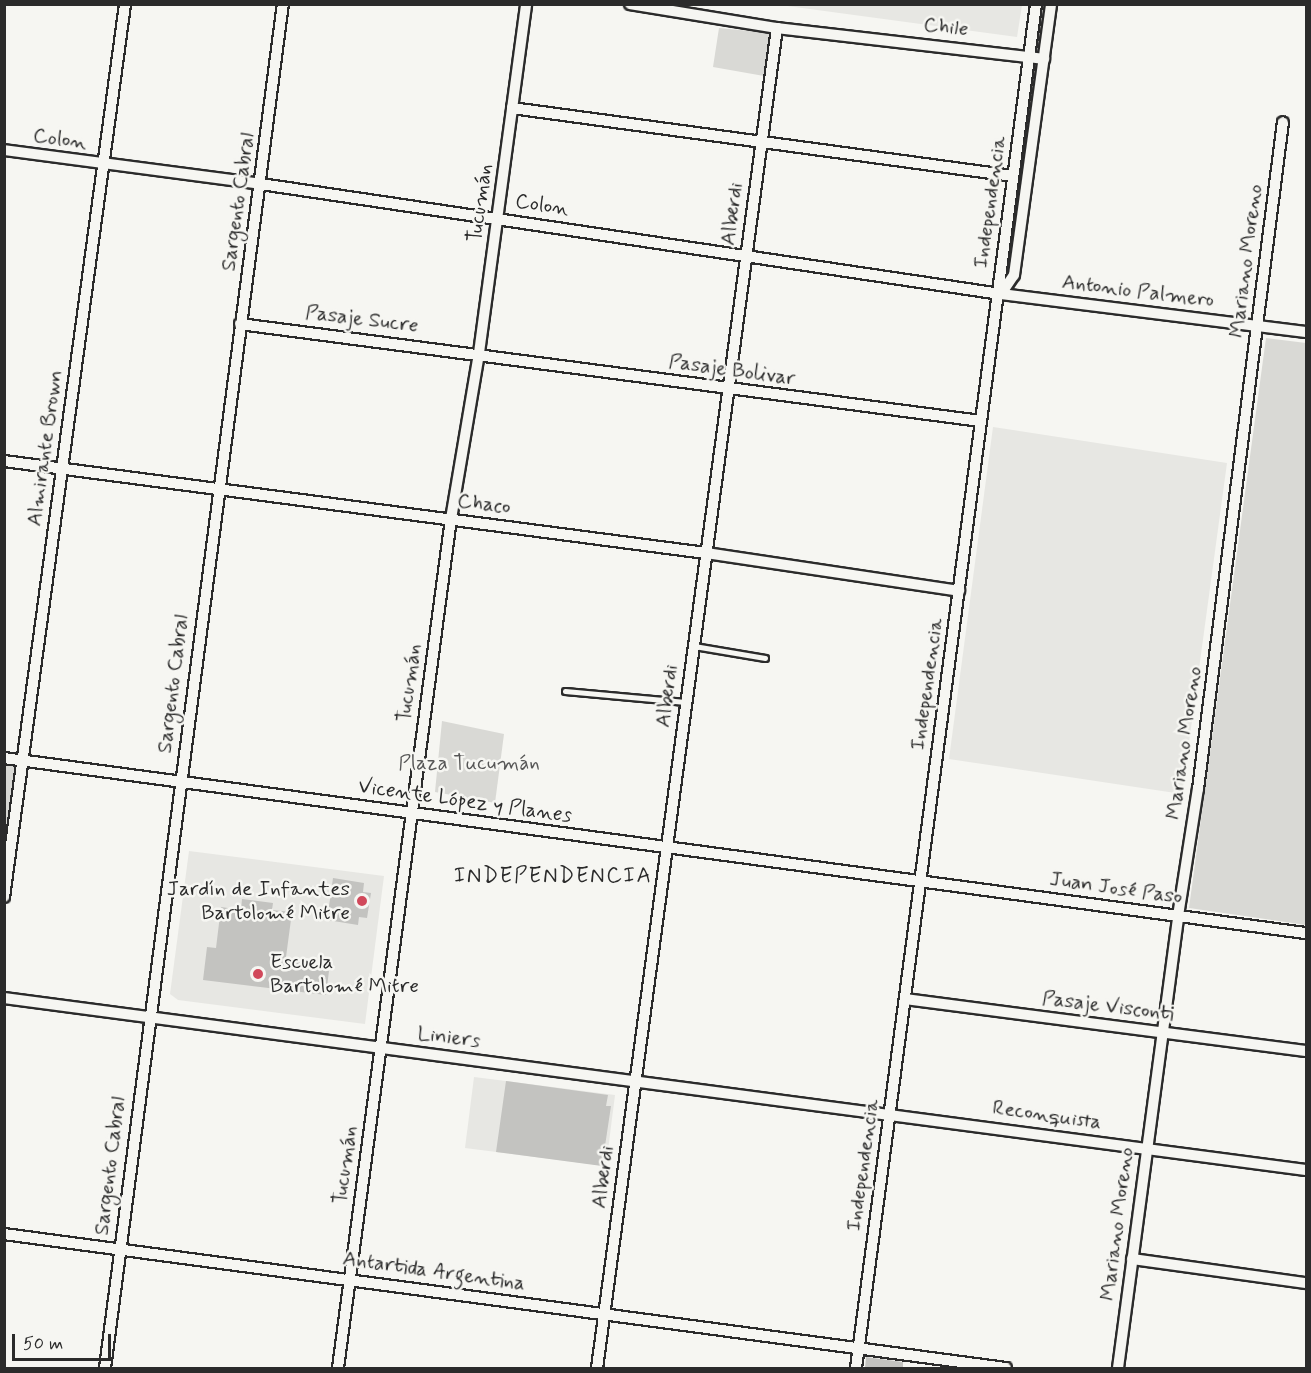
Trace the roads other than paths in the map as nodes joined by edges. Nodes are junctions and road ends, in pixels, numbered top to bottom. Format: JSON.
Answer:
{"nodes":[{"id":1,"x":125,"y":4,"type":"edge"},
{"id":2,"x":283,"y":4,"type":"edge"},
{"id":3,"x":526,"y":4,"type":"edge"},
{"id":4,"x":630,"y":4,"type":"edge"},
{"id":5,"x":1036,"y":4,"type":"edge"},
{"id":6,"x":1051,"y":4,"type":"edge"},
{"id":7,"x":777,"y":28,"type":"junction"},
{"id":8,"x":1029,"y":56,"type":"junction"},
{"id":9,"x":1044,"y":59,"type":"junction"},
{"id":10,"x":512,"y":108,"type":"junction"},
{"id":11,"x":1283,"y":122,"type":"dead end"},
{"id":12,"x":762,"y":140,"type":"junction"},
{"id":13,"x":4,"y":150,"type":"edge"},
{"id":14,"x":105,"y":165,"type":"junction"},
{"id":15,"x":1013,"y":176,"type":"junction"},
{"id":16,"x":261,"y":184,"type":"junction"},
{"id":17,"x":498,"y":218,"type":"junction"},
{"id":18,"x":746,"y":256,"type":"junction"},
{"id":19,"x":1001,"y":294,"type":"junction"},
{"id":20,"x":240,"y":324,"type":"junction"},
{"id":21,"x":1257,"y":325,"type":"junction"},
{"id":22,"x":1306,"y":332,"type":"edge"},
{"id":23,"x":479,"y":352,"type":"junction"},
{"id":24,"x":728,"y":390,"type":"junction"},
{"id":25,"x":981,"y":421,"type":"junction"},
{"id":26,"x":4,"y":461,"type":"edge"},
{"id":27,"x":62,"y":469,"type":"junction"},
{"id":28,"x":217,"y":488,"type":"junction"},
{"id":29,"x":451,"y":519,"type":"junction"},
{"id":30,"x":706,"y":553,"type":"junction"},
{"id":31,"x":959,"y":591,"type":"junction"},
{"id":32,"x":694,"y":646,"type":"junction"},
{"id":33,"x":765,"y":658,"type":"dead end"},
{"id":34,"x":565,"y":691,"type":"dead end"},
{"id":35,"x":686,"y":702,"type":"junction"},
{"id":36,"x":4,"y":758,"type":"edge"},
{"id":37,"x":23,"y":761,"type":"junction"},
{"id":38,"x":181,"y":782,"type":"junction"},
{"id":39,"x":412,"y":813,"type":"junction"},
{"id":40,"x":666,"y":849,"type":"junction"},
{"id":41,"x":920,"y":881,"type":"junction"},
{"id":42,"x":4,"y":897,"type":"edge"},
{"id":43,"x":1178,"y":916,"type":"junction"},
{"id":44,"x":1306,"y":933,"type":"edge"},
{"id":45,"x":4,"y":998,"type":"edge"},
{"id":46,"x":905,"y":999,"type":"junction"},
{"id":47,"x":149,"y":1017,"type":"junction"},
{"id":48,"x":1164,"y":1033,"type":"junction"},
{"id":49,"x":380,"y":1048,"type":"junction"},
{"id":50,"x":1306,"y":1051,"type":"edge"},
{"id":51,"x":636,"y":1078,"type":"junction"},
{"id":52,"x":890,"y":1113,"type":"junction"},
{"id":53,"x":1146,"y":1148,"type":"junction"},
{"id":54,"x":1306,"y":1170,"type":"edge"},
{"id":55,"x":4,"y":1234,"type":"edge"},
{"id":56,"x":120,"y":1247,"type":"junction"},
{"id":57,"x":1132,"y":1259,"type":"junction"},
{"id":58,"x":350,"y":1279,"type":"junction"},
{"id":59,"x":1306,"y":1283,"type":"edge"},
{"id":60,"x":604,"y":1314,"type":"junction"},
{"id":61,"x":859,"y":1349,"type":"junction"},
{"id":62,"x":105,"y":1368,"type":"edge"},
{"id":63,"x":338,"y":1368,"type":"edge"},
{"id":64,"x":597,"y":1368,"type":"edge"},
{"id":65,"x":856,"y":1368,"type":"edge"},
{"id":66,"x":1006,"y":1368,"type":"edge"},
{"id":67,"x":1118,"y":1368,"type":"edge"}],
"edges":[{"from":1,"to":14,"type":"street","name":"Almirante Brown"},
{"from":2,"to":16,"type":"street","name":"Sargento Cabral"},
{"from":3,"to":10,"type":"street","name":"Tucumán"},
{"from":4,"to":7,"type":"street","name":"Chile"},
{"from":5,"to":8,"type":"street","name":"Independencia"},
{"from":6,"to":9,"type":"street"},
{"from":7,"to":8,"type":"street","name":"Chile"},
{"from":7,"to":12,"type":"street","name":"Alberdi"},
{"from":8,"to":9,"type":"street","name":"Chile"},
{"from":8,"to":15,"type":"street","name":"Independencia"},
{"from":9,"to":19,"type":"street"},
{"from":10,"to":12,"type":"street"},
{"from":10,"to":17,"type":"street","name":"Tucumán"},
{"from":11,"to":21,"type":"street","name":"Mariano Moreno"},
{"from":12,"to":15,"type":"street"},
{"from":12,"to":18,"type":"street","name":"Alberdi"},
{"from":13,"to":14,"type":"street","name":"Colon"},
{"from":14,"to":16,"type":"street","name":"Colon"},
{"from":14,"to":27,"type":"street","name":"Almirante Brown"},
{"from":15,"to":19,"type":"street","name":"Independencia"},
{"from":16,"to":17,"type":"street","name":"Colon"},
{"from":16,"to":20,"type":"street","name":"Sargento Cabral"},
{"from":17,"to":18,"type":"street","name":"Colon"},
{"from":17,"to":23,"type":"street","name":"Tucumán"},
{"from":18,"to":19,"type":"street","name":"Colon"},
{"from":18,"to":24,"type":"street","name":"Alberdi"},
{"from":19,"to":21,"type":"street","name":"Antonio Palmero"},
{"from":19,"to":25,"type":"street","name":"Independencia"},
{"from":20,"to":23,"type":"street","name":"Pasaje Sucre"},
{"from":20,"to":28,"type":"street","name":"Sargento Cabral"},
{"from":21,"to":22,"type":"street","name":"Antonio Palmero"},
{"from":21,"to":43,"type":"street","name":"Mariano Moreno"},
{"from":23,"to":24,"type":"street","name":"Pasaje Bolivar"},
{"from":23,"to":29,"type":"street","name":"Tucumán"},
{"from":24,"to":25,"type":"street","name":"Pasaje Bolivar"},
{"from":24,"to":30,"type":"street","name":"Alberdi"},
{"from":25,"to":31,"type":"street","name":"Independencia"},
{"from":26,"to":27,"type":"street","name":"Chaco"},
{"from":27,"to":28,"type":"street","name":"Chaco"},
{"from":27,"to":37,"type":"street","name":"Almirante Brown"},
{"from":28,"to":29,"type":"street","name":"Chaco"},
{"from":28,"to":38,"type":"street","name":"Sargento Cabral"},
{"from":29,"to":30,"type":"street","name":"Chaco"},
{"from":29,"to":39,"type":"street","name":"Tucumán"},
{"from":30,"to":31,"type":"street","name":"Chaco"},
{"from":30,"to":32,"type":"street","name":"Alberdi"},
{"from":31,"to":41,"type":"street","name":"Independencia"},
{"from":32,"to":33,"type":"lane"},
{"from":32,"to":35,"type":"street","name":"Alberdi"},
{"from":34,"to":35,"type":"lane"},
{"from":35,"to":40,"type":"street","name":"Alberdi"},
{"from":36,"to":37,"type":"street","name":"Vicente López y Planes"},
{"from":37,"to":38,"type":"street","name":"Vicente López y Planes"},
{"from":37,"to":42,"type":"street","name":"Almirante Brown"},
{"from":38,"to":39,"type":"street","name":"Vicente López y Planes"},
{"from":38,"to":47,"type":"street","name":"Sargento Cabral"},
{"from":39,"to":40,"type":"street","name":"Vicente López y Planes"},
{"from":39,"to":49,"type":"street","name":"Tucumán"},
{"from":40,"to":41,"type":"street","name":"Vicente López y Planes"},
{"from":40,"to":51,"type":"street","name":"Alberdi"},
{"from":41,"to":43,"type":"street","name":"Juan José Paso"},
{"from":41,"to":46,"type":"street","name":"Independencia"},
{"from":43,"to":44,"type":"street","name":"Juan José Paso"},
{"from":43,"to":48,"type":"street","name":"Mariano Moreno"},
{"from":45,"to":47,"type":"street","name":"Liniers"},
{"from":46,"to":48,"type":"street","name":"Pasaje Visconti"},
{"from":46,"to":52,"type":"street","name":"Independencia"},
{"from":47,"to":49,"type":"street","name":"Liniers"},
{"from":47,"to":56,"type":"street","name":"Sargento Cabral"},
{"from":48,"to":50,"type":"street","name":"Pasaje Visconti"},
{"from":48,"to":53,"type":"street","name":"Mariano Moreno"},
{"from":49,"to":51,"type":"street","name":"Liniers"},
{"from":49,"to":58,"type":"street","name":"Tucumán"},
{"from":51,"to":52,"type":"street","name":"Liniers"},
{"from":51,"to":60,"type":"street","name":"Alberdi"},
{"from":52,"to":53,"type":"street","name":"Reconquista"},
{"from":52,"to":61,"type":"street","name":"Independencia"},
{"from":53,"to":54,"type":"street","name":"Reconquista"},
{"from":53,"to":57,"type":"street","name":"Mariano Moreno"},
{"from":55,"to":56,"type":"street","name":"Antartida Argentina"},
{"from":56,"to":58,"type":"street","name":"Antartida Argentina"},
{"from":56,"to":62,"type":"street","name":"Sargento Cabral"},
{"from":57,"to":59,"type":"street"},
{"from":57,"to":67,"type":"street","name":"Mariano Moreno"},
{"from":58,"to":60,"type":"street","name":"Antartida Argentina"},
{"from":58,"to":63,"type":"street","name":"Tucumán"},
{"from":60,"to":61,"type":"street","name":"Antartida Argentina"},
{"from":60,"to":64,"type":"street","name":"Alberdi"},
{"from":61,"to":65,"type":"street","name":"Independencia"},
{"from":61,"to":66,"type":"street","name":"Antartida Argentina"}]}
